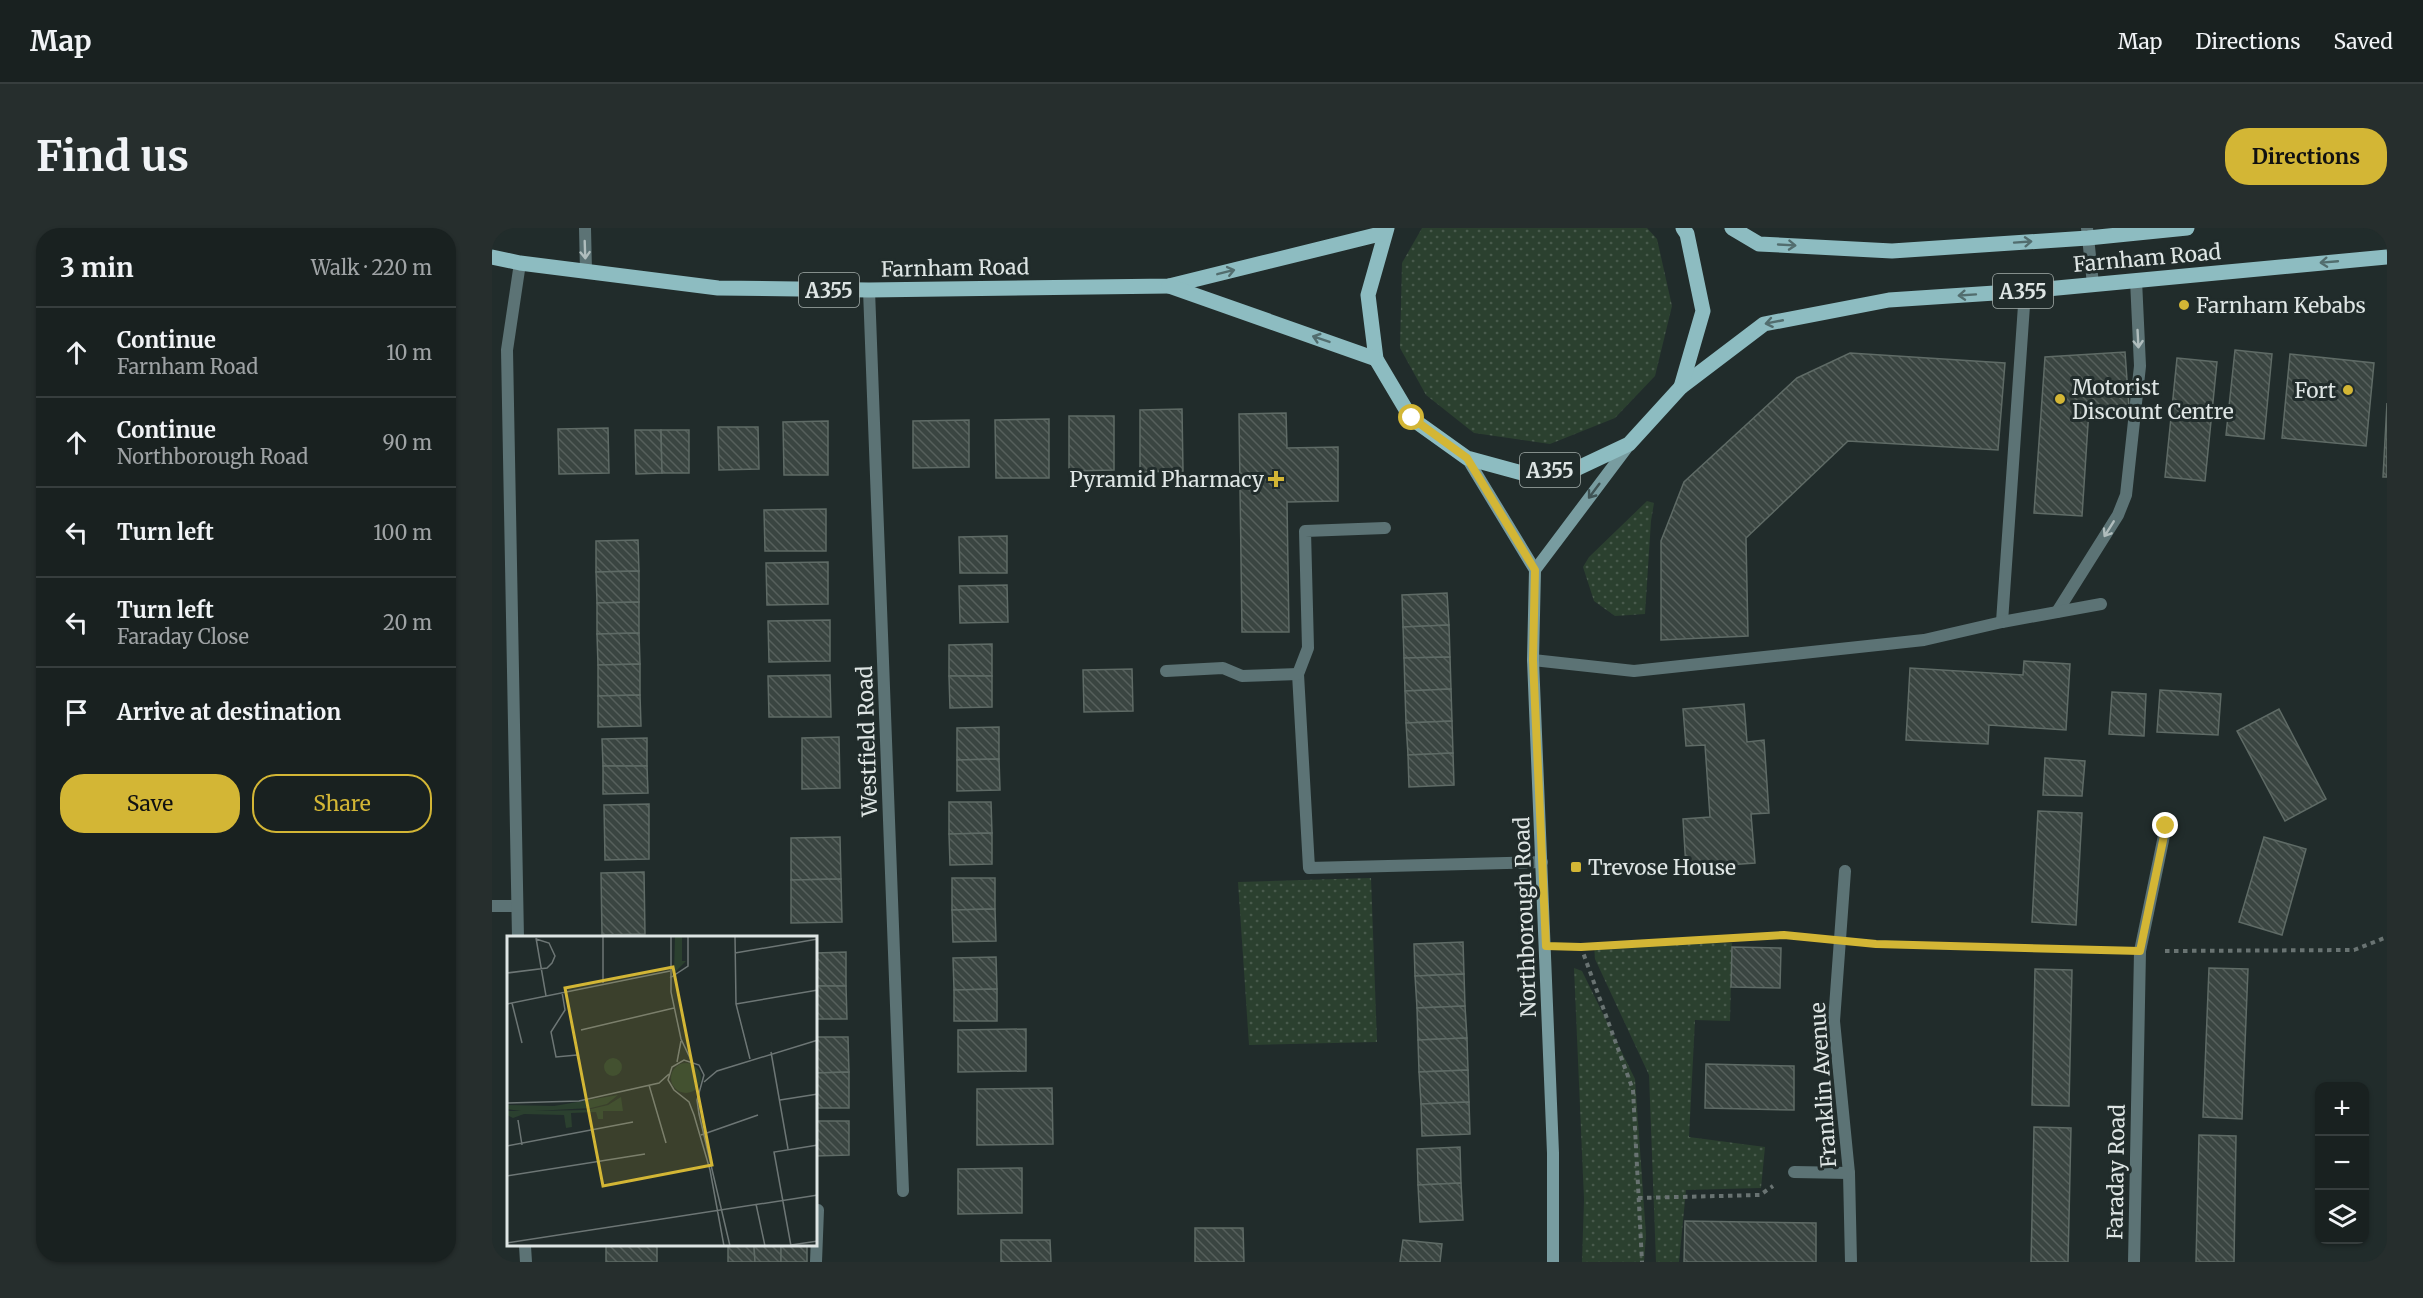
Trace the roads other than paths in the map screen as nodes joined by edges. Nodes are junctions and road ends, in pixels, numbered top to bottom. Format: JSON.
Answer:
{"nodes":[{"id":1,"x":585,"y":228,"type":"edge"},
{"id":2,"x":1683,"y":228,"type":"edge"},
{"id":3,"x":1732,"y":228,"type":"edge"},
{"id":4,"x":2187,"y":228,"type":"edge"},
{"id":5,"x":1386,"y":230,"type":"edge"},
{"id":6,"x":2087,"y":233,"type":"edge"},
{"id":7,"x":492,"y":256,"type":"edge"},
{"id":8,"x":2387,"y":257,"type":"edge"},
{"id":9,"x":520,"y":263,"type":"junction"},
{"id":10,"x":586,"y":271,"type":"junction"},
{"id":11,"x":2136,"y":280,"type":"junction"},
{"id":12,"x":2093,"y":284,"type":"junction"},
{"id":13,"x":1169,"y":286,"type":"junction"},
{"id":14,"x":869,"y":290,"type":"junction"},
{"id":15,"x":2025,"y":291,"type":"junction"},
{"id":16,"x":1376,"y":359,"type":"junction"},
{"id":17,"x":1681,"y":387,"type":"junction"},
{"id":18,"x":1629,"y":444,"type":"junction"},
{"id":19,"x":1467,"y":458,"type":"junction"},
{"id":20,"x":1386,"y":528,"type":"dead end"},
{"id":21,"x":1535,"y":570,"type":"junction"},
{"id":22,"x":2101,"y":604,"type":"dead end"},
{"id":23,"x":2057,"y":612,"type":"junction"},
{"id":24,"x":2002,"y":622,"type":"junction"},
{"id":25,"x":1533,"y":660,"type":"junction"},
{"id":26,"x":1166,"y":671,"type":"dead end"},
{"id":27,"x":1298,"y":674,"type":"junction"},
{"id":28,"x":2166,"y":826,"type":"dead end"},
{"id":29,"x":1542,"y":862,"type":"junction"},
{"id":30,"x":1845,"y":871,"type":"dead end"},
{"id":31,"x":492,"y":906,"type":"edge"},
{"id":32,"x":517,"y":906,"type":"junction"},
{"id":33,"x":518,"y":936,"type":"edge"},
{"id":34,"x":1794,"y":1172,"type":"road end"},
{"id":35,"x":1849,"y":1173,"type":"junction"},
{"id":36,"x":903,"y":1191,"type":"dead end"},
{"id":37,"x":525,"y":1247,"type":"edge"},
{"id":38,"x":817,"y":1247,"type":"edge"},
{"id":39,"x":526,"y":1262,"type":"edge"},
{"id":40,"x":816,"y":1262,"type":"edge"},
{"id":41,"x":1552,"y":1262,"type":"edge"},
{"id":42,"x":1851,"y":1262,"type":"edge"},
{"id":43,"x":2134,"y":1262,"type":"edge"}],
"edges":[{"from":1,"to":10,"type":"street","one_way":true},
{"from":2,"to":17,"type":"main road","name":"Farnham Road","number":"A355"},
{"from":3,"to":6,"type":"main road","name":"Farnham Road","number":"A355","one_way":true},
{"from":4,"to":6,"type":"main road","name":"Farnham Road","number":"A355"},
{"from":13,"to":5,"type":"main road","name":"Farnham Road","number":"A355","one_way":true},
{"from":5,"to":16,"type":"main road","name":"Farnham Road","number":"A355"},
{"from":6,"to":12,"type":"street"},
{"from":7,"to":9,"type":"main road","name":"Farnham Road","number":"A355"},
{"from":8,"to":11,"type":"main road","name":"Farnham Road","number":"A355","one_way":true},
{"from":9,"to":10,"type":"main road","name":"Farnham Road","number":"A355"},
{"from":9,"to":32,"type":"street"},
{"from":10,"to":14,"type":"main road","name":"Farnham Road","number":"A355"},
{"from":11,"to":12,"type":"main road","name":"Farnham Road","number":"A355"},
{"from":11,"to":23,"type":"street","one_way":true},
{"from":12,"to":15,"type":"main road","name":"Farnham Road","number":"A355"},
{"from":13,"to":14,"type":"main road","name":"Farnham Road","number":"A355"},
{"from":16,"to":13,"type":"main road","name":"Farnham Road","number":"A355","one_way":true},
{"from":14,"to":36,"type":"street","name":"Westfield Road"},
{"from":15,"to":17,"type":"main road","name":"Farnham Road","number":"A355","one_way":true},
{"from":15,"to":24,"type":"street"},
{"from":16,"to":19,"type":"main road","name":"Farnham Road","number":"A355"},
{"from":17,"to":18,"type":"main road","name":"Farnham Road","number":"A355"},
{"from":18,"to":19,"type":"main road","name":"Farnham Road","number":"A355"},
{"from":18,"to":21,"type":"street","one_way":true},
{"from":19,"to":21,"type":"street"},
{"from":20,"to":27,"type":"street"},
{"from":21,"to":25,"type":"street","name":"Northborough Road"},
{"from":22,"to":23,"type":"street"},
{"from":23,"to":24,"type":"street"},
{"from":24,"to":25,"type":"street"},
{"from":25,"to":29,"type":"street","name":"Northborough Road"},
{"from":26,"to":27,"type":"street"},
{"from":27,"to":29,"type":"street"},
{"from":28,"to":43,"type":"street","name":"Faraday Road"},
{"from":29,"to":41,"type":"street","name":"Northborough Road"},
{"from":30,"to":35,"type":"street","name":"Franklin Avenue"},
{"from":31,"to":32,"type":"street"},
{"from":32,"to":33,"type":"street"},
{"from":34,"to":35,"type":"street"},
{"from":35,"to":42,"type":"street","name":"Franklin Avenue"},
{"from":37,"to":39,"type":"street"},
{"from":38,"to":40,"type":"street"}]}
